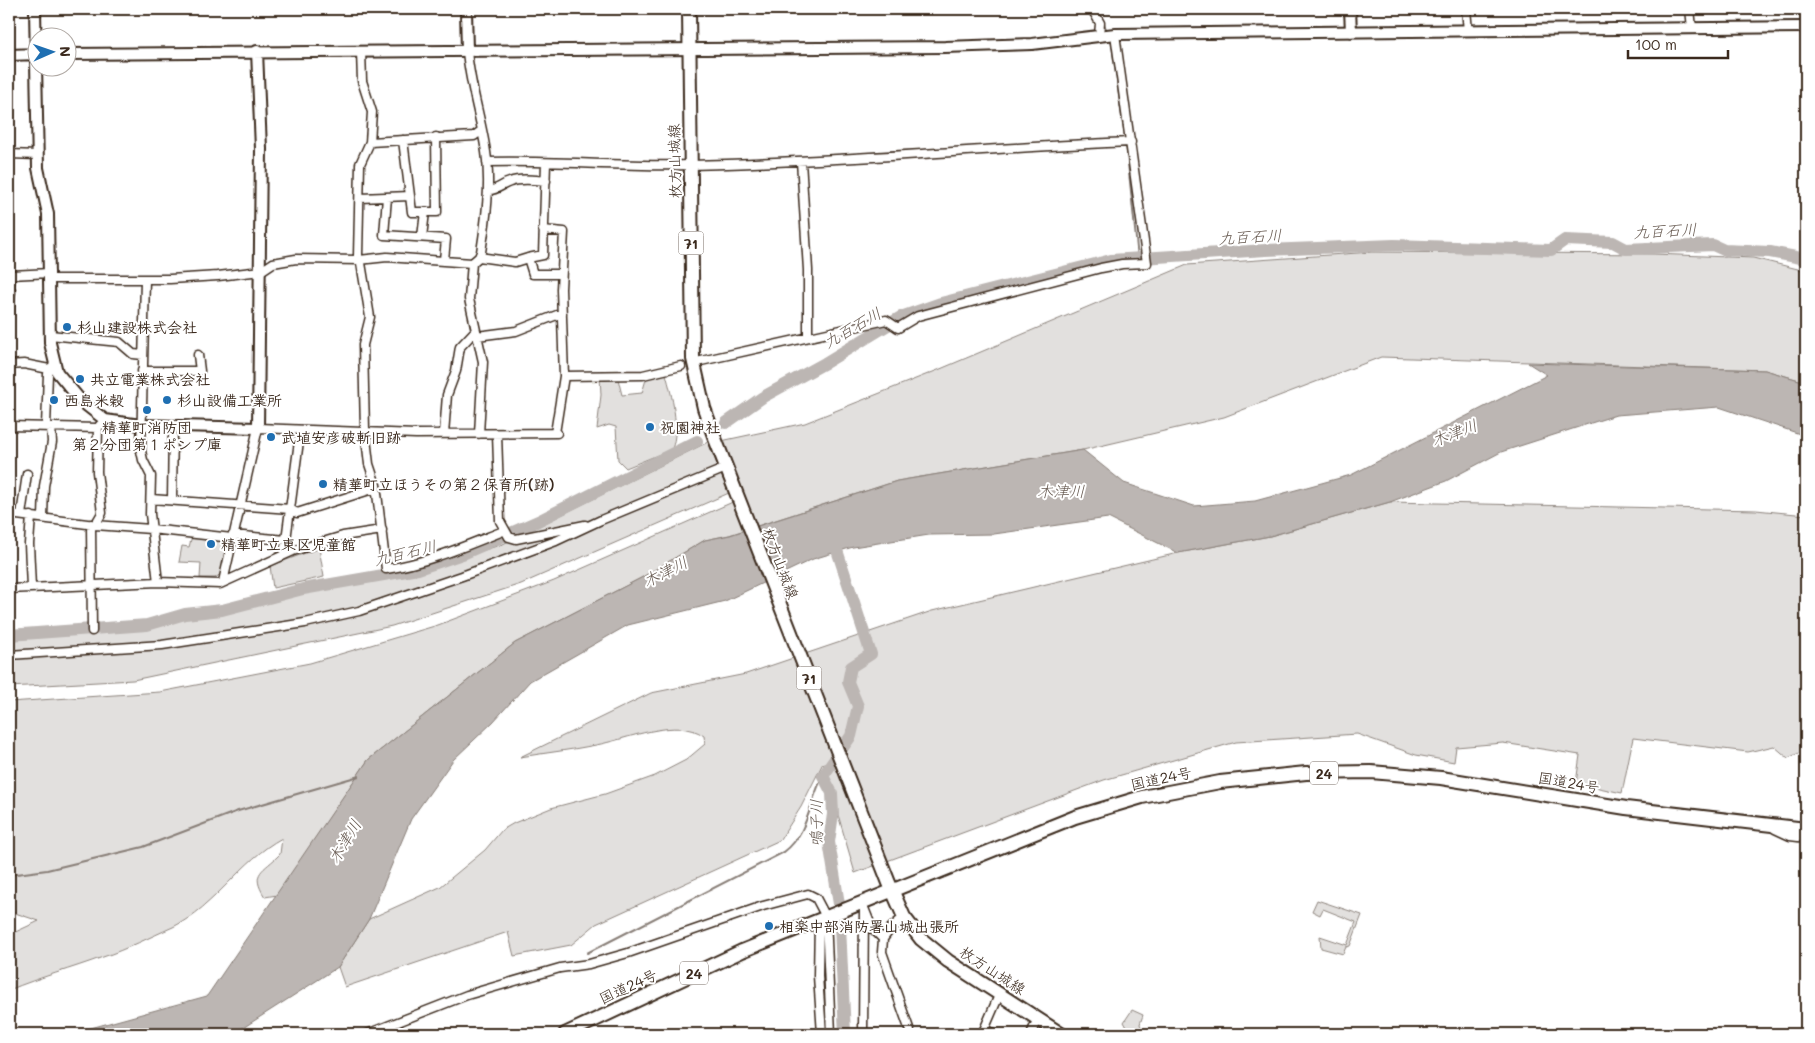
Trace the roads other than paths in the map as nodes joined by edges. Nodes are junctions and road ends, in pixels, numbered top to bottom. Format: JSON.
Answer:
{"nodes":[{"id":1,"x":35,"y":9,"type":"edge"},
{"id":2,"x":466,"y":9,"type":"edge"},
{"id":3,"x":689,"y":9,"type":"edge"},
{"id":4,"x":1092,"y":9,"type":"edge"},
{"id":5,"x":1350,"y":9,"type":"edge"},
{"id":6,"x":1466,"y":9,"type":"edge"},
{"id":7,"x":1690,"y":9,"type":"edge"},
{"id":8,"x":1806,"y":26,"type":"edge"},
{"id":9,"x":36,"y":28,"type":"edge"},
{"id":10,"x":1692,"y":28,"type":"junction"},
{"id":11,"x":1468,"y":30,"type":"junction"},
{"id":12,"x":1351,"y":32,"type":"junction"},
{"id":13,"x":1115,"y":34,"type":"junction"},
{"id":14,"x":1099,"y":36,"type":"junction"},
{"id":15,"x":689,"y":50,"type":"junction"},
{"id":16,"x":257,"y":51,"type":"junction"},
{"id":17,"x":360,"y":51,"type":"junction"},
{"id":18,"x":467,"y":51,"type":"junction"},
{"id":19,"x":28,"y":54,"type":"edge"},
{"id":20,"x":78,"y":54,"type":"edge"},
{"id":21,"x":9,"y":55,"type":"edge"},
{"id":22,"x":37,"y":78,"type":"edge"},
{"id":23,"x":481,"y":131,"type":"junction"},
{"id":24,"x":436,"y":137,"type":"junction"},
{"id":25,"x":402,"y":140,"type":"junction"},
{"id":26,"x":370,"y":142,"type":"junction"},
{"id":27,"x":1130,"y":142,"type":"junction"},
{"id":28,"x":9,"y":154,"type":"edge"},
{"id":29,"x":38,"y":155,"type":"junction"},
{"id":30,"x":800,"y":161,"type":"junction"},
{"id":31,"x":487,"y":162,"type":"junction"},
{"id":32,"x":546,"y":163,"type":"junction"},
{"id":33,"x":690,"y":166,"type":"junction"},
{"id":34,"x":546,"y":181,"type":"junction"},
{"id":35,"x":488,"y":190,"type":"junction"},
{"id":36,"x":410,"y":196,"type":"junction"},
{"id":37,"x":387,"y":197,"type":"junction"},
{"id":38,"x":360,"y":198,"type":"junction"},
{"id":39,"x":425,"y":212,"type":"junction"},
{"id":40,"x":543,"y":230,"type":"junction"},
{"id":41,"x":422,"y":237,"type":"junction"},
{"id":42,"x":479,"y":257,"type":"junction"},
{"id":43,"x":528,"y":258,"type":"junction"},
{"id":44,"x":359,"y":260,"type":"junction"},
{"id":45,"x":444,"y":260,"type":"junction"},
{"id":46,"x":472,"y":263,"type":"junction"},
{"id":47,"x":261,"y":271,"type":"junction"},
{"id":48,"x":561,"y":274,"type":"junction"},
{"id":49,"x":10,"y":275,"type":"edge"},
{"id":50,"x":50,"y":276,"type":"junction"},
{"id":51,"x":145,"y":279,"type":"junction"},
{"id":52,"x":10,"y":290,"type":"edge"},
{"id":53,"x":9,"y":312,"type":"edge"},
{"id":54,"x":562,"y":313,"type":"junction"},
{"id":55,"x":476,"y":334,"type":"junction"},
{"id":56,"x":50,"y":335,"type":"junction"},
{"id":57,"x":808,"y":336,"type":"junction"},
{"id":58,"x":142,"y":355,"type":"junction"},
{"id":59,"x":198,"y":355,"type":"dead end"},
{"id":60,"x":701,"y":361,"type":"dead end"},
{"id":61,"x":9,"y":364,"type":"edge"},
{"id":62,"x":52,"y":366,"type":"junction"},
{"id":63,"x":681,"y":366,"type":"dead end"},
{"id":64,"x":142,"y":371,"type":"junction"},
{"id":65,"x":564,"y":376,"type":"junction"},
{"id":66,"x":102,"y":424,"type":"junction"},
{"id":67,"x":141,"y":425,"type":"junction"},
{"id":68,"x":174,"y":425,"type":"junction"},
{"id":69,"x":9,"y":426,"type":"edge"},
{"id":70,"x":48,"y":427,"type":"junction"},
{"id":71,"x":258,"y":428,"type":"junction"},
{"id":72,"x":304,"y":430,"type":"junction"},
{"id":73,"x":366,"y":433,"type":"junction"},
{"id":74,"x":444,"y":434,"type":"junction"},
{"id":75,"x":478,"y":434,"type":"junction"},
{"id":76,"x":498,"y":434,"type":"junction"},
{"id":77,"x":727,"y":470,"type":"junction"},
{"id":78,"x":27,"y":474,"type":"dead end"},
{"id":79,"x":376,"y":488,"type":"junction"},
{"id":80,"x":151,"y":499,"type":"junction"},
{"id":81,"x":172,"y":500,"type":"junction"},
{"id":82,"x":240,"y":504,"type":"junction"},
{"id":83,"x":290,"y":509,"type":"junction"},
{"id":84,"x":9,"y":514,"type":"edge"},
{"id":85,"x":21,"y":515,"type":"junction"},
{"id":86,"x":31,"y":516,"type":"junction"},
{"id":87,"x":43,"y":518,"type":"junction"},
{"id":88,"x":93,"y":524,"type":"junction"},
{"id":89,"x":590,"y":525,"type":"junction"},
{"id":90,"x":151,"y":528,"type":"junction"},
{"id":91,"x":382,"y":530,"type":"junction"},
{"id":92,"x":503,"y":530,"type":"junction"},
{"id":93,"x":233,"y":537,"type":"junction"},
{"id":94,"x":286,"y":540,"type":"junction"},
{"id":95,"x":284,"y":555,"type":"junction"},
{"id":96,"x":158,"y":582,"type":"junction"},
{"id":97,"x":224,"y":582,"type":"junction"},
{"id":98,"x":91,"y":584,"type":"junction"},
{"id":99,"x":31,"y":587,"type":"junction"},
{"id":100,"x":9,"y":589,"type":"edge"},
{"id":101,"x":92,"y":631,"type":"dead end"},
{"id":102,"x":9,"y":655,"type":"edge"},
{"id":103,"x":1767,"y":826,"type":"junction"},
{"id":104,"x":1806,"y":829,"type":"edge"},
{"id":105,"x":1806,"y":838,"type":"edge"},
{"id":106,"x":891,"y":887,"type":"junction"},
{"id":107,"x":862,"y":905,"type":"junction"},
{"id":108,"x":904,"y":917,"type":"junction"},
{"id":109,"x":823,"y":919,"type":"junction"},
{"id":110,"x":883,"y":939,"type":"junction"},
{"id":111,"x":1000,"y":993,"type":"junction"},
{"id":112,"x":1038,"y":1018,"type":"junction"},
{"id":113,"x":984,"y":1032,"type":"edge"},
{"id":114,"x":571,"y":1033,"type":"edge"},
{"id":115,"x":367,"y":1034,"type":"edge"},
{"id":116,"x":822,"y":1034,"type":"edge"},
{"id":117,"x":831,"y":1034,"type":"edge"},
{"id":118,"x":864,"y":1034,"type":"edge"},
{"id":119,"x":911,"y":1034,"type":"edge"},
{"id":120,"x":996,"y":1034,"type":"edge"},
{"id":121,"x":1031,"y":1034,"type":"edge"},
{"id":122,"x":1061,"y":1034,"type":"edge"}],
"edges":[{"from":1,"to":9,"type":"street"},
{"from":2,"to":18,"type":"street"},
{"from":3,"to":15,"type":"main road","name":"枚方山城線","number":"71"},
{"from":4,"to":14,"type":"street"},
{"from":5,"to":12,"type":"street"},
{"from":6,"to":11,"type":"street"},
{"from":7,"to":10,"type":"street"},
{"from":8,"to":10,"type":"street"},
{"from":10,"to":11,"type":"street"},
{"from":11,"to":12,"type":"street"},
{"from":12,"to":13,"type":"street"},
{"from":13,"to":14,"type":"street"},
{"from":13,"to":27,"type":"street"},
{"from":14,"to":15,"type":"street"},
{"from":15,"to":18,"type":"street"},
{"from":15,"to":33,"type":"main road","name":"枚方山城線","number":"71"},
{"from":16,"to":17,"type":"street"},
{"from":16,"to":20,"type":"street"},
{"from":16,"to":47,"type":"street"},
{"from":17,"to":18,"type":"street"},
{"from":17,"to":26,"type":"street"},
{"from":18,"to":23,"type":"street"},
{"from":19,"to":21,"type":"street"},
{"from":22,"to":29,"type":"street"},
{"from":23,"to":24,"type":"street"},
{"from":23,"to":31,"type":"street"},
{"from":24,"to":25,"type":"street"},
{"from":24,"to":39,"type":"street"},
{"from":25,"to":26,"type":"street"},
{"from":25,"to":36,"type":"street"},
{"from":26,"to":38,"type":"street"},
{"from":27,"to":30,"type":"street"},
{"from":27,"to":57,"type":"street"},
{"from":28,"to":29,"type":"street"},
{"from":29,"to":50,"type":"street"},
{"from":30,"to":33,"type":"street"},
{"from":30,"to":57,"type":"street"},
{"from":31,"to":32,"type":"street"},
{"from":31,"to":35,"type":"street"},
{"from":32,"to":33,"type":"street"},
{"from":32,"to":34,"type":"street"},
{"from":33,"to":77,"type":"main road","name":"枚方山城線","number":"71"},
{"from":34,"to":35,"type":"street"},
{"from":34,"to":40,"type":"street"},
{"from":35,"to":42,"type":"street"},
{"from":36,"to":37,"type":"street"},
{"from":36,"to":39,"type":"street"},
{"from":37,"to":38,"type":"street"},
{"from":37,"to":41,"type":"street"},
{"from":38,"to":44,"type":"street"},
{"from":39,"to":41,"type":"street"},
{"from":40,"to":43,"type":"street"},
{"from":40,"to":48,"type":"street"},
{"from":41,"to":45,"type":"street"},
{"from":42,"to":43,"type":"street"},
{"from":42,"to":46,"type":"street"},
{"from":43,"to":48,"type":"street"},
{"from":44,"to":45,"type":"street"},
{"from":44,"to":47,"type":"street"},
{"from":44,"to":73,"type":"street"},
{"from":45,"to":46,"type":"street"},
{"from":46,"to":55,"type":"street"},
{"from":47,"to":51,"type":"street"},
{"from":47,"to":71,"type":"street"},
{"from":48,"to":54,"type":"street"},
{"from":49,"to":50,"type":"street"},
{"from":49,"to":52,"type":"street"},
{"from":50,"to":51,"type":"street"},
{"from":50,"to":56,"type":"street"},
{"from":51,"to":58,"type":"street"},
{"from":52,"to":53,"type":"street"},
{"from":54,"to":55,"type":"street"},
{"from":54,"to":65,"type":"street"},
{"from":55,"to":74,"type":"street"},
{"from":55,"to":75,"type":"street"},
{"from":56,"to":58,"type":"street"},
{"from":56,"to":62,"type":"street"},
{"from":57,"to":60,"type":"street"},
{"from":58,"to":64,"type":"street"},
{"from":59,"to":64,"type":"street"},
{"from":61,"to":62,"type":"street"},
{"from":62,"to":66,"type":"street"},
{"from":62,"to":70,"type":"street"},
{"from":63,"to":65,"type":"street"},
{"from":64,"to":67,"type":"street"},
{"from":65,"to":76,"type":"street"},
{"from":66,"to":67,"type":"street"},
{"from":66,"to":70,"type":"street"},
{"from":66,"to":88,"type":"street"},
{"from":67,"to":68,"type":"street"},
{"from":67,"to":80,"type":"street"},
{"from":68,"to":71,"type":"street"},
{"from":68,"to":81,"type":"street"},
{"from":69,"to":70,"type":"street"},
{"from":70,"to":87,"type":"street"},
{"from":71,"to":72,"type":"street"},
{"from":71,"to":82,"type":"street"},
{"from":72,"to":73,"type":"street"},
{"from":72,"to":83,"type":"street"},
{"from":73,"to":74,"type":"street"},
{"from":73,"to":79,"type":"street"},
{"from":74,"to":75,"type":"street"},
{"from":75,"to":76,"type":"street"},
{"from":76,"to":92,"type":"street"},
{"from":77,"to":89,"type":"street"},
{"from":77,"to":106,"type":"main road","name":"枚方山城線","number":"71"},
{"from":78,"to":85,"type":"street"},
{"from":79,"to":83,"type":"street"},
{"from":79,"to":91,"type":"street"},
{"from":80,"to":81,"type":"street"},
{"from":80,"to":90,"type":"street"},
{"from":81,"to":82,"type":"street"},
{"from":82,"to":83,"type":"street"},
{"from":82,"to":93,"type":"street"},
{"from":83,"to":94,"type":"street"},
{"from":84,"to":85,"type":"street"},
{"from":85,"to":86,"type":"street"},
{"from":86,"to":87,"type":"street"},
{"from":86,"to":99,"type":"street"},
{"from":87,"to":88,"type":"street"},
{"from":88,"to":90,"type":"street"},
{"from":88,"to":98,"type":"street"},
{"from":89,"to":92,"type":"street"},
{"from":89,"to":102,"type":"street"},
{"from":90,"to":93,"type":"street"},
{"from":90,"to":96,"type":"street"},
{"from":91,"to":92,"type":"street"},
{"from":91,"to":95,"type":"street"},
{"from":93,"to":94,"type":"street"},
{"from":93,"to":97,"type":"street"},
{"from":94,"to":95,"type":"street"},
{"from":95,"to":97,"type":"street"},
{"from":96,"to":97,"type":"street"},
{"from":96,"to":98,"type":"street"},
{"from":98,"to":99,"type":"street"},
{"from":98,"to":101,"type":"street"},
{"from":99,"to":100,"type":"street"},
{"from":103,"to":104,"type":"main road","name":"国道24号","number":"24"},
{"from":103,"to":105,"type":"street"},
{"from":103,"to":106,"type":"main road","name":"国道24号","number":"24"},
{"from":106,"to":107,"type":"main road","name":"国道24号","number":"24"},
{"from":106,"to":108,"type":"main road","name":"枚方山城線","number":"71"},
{"from":107,"to":109,"type":"main road","name":"国道24号","number":"24"},
{"from":107,"to":110,"type":"street"},
{"from":107,"to":118,"type":"street"},
{"from":108,"to":110,"type":"street"},
{"from":108,"to":111,"type":"main road","name":"枚方山城線","number":"71"},
{"from":109,"to":114,"type":"main road","name":"国道24号","number":"24"},
{"from":109,"to":115,"type":"street"},
{"from":109,"to":116,"type":"street"},
{"from":109,"to":117,"type":"street"},
{"from":110,"to":119,"type":"street"},
{"from":111,"to":112,"type":"main road","name":"枚方山城線","number":"71"},
{"from":111,"to":113,"type":"street"},
{"from":112,"to":121,"type":"street"},
{"from":112,"to":122,"type":"main road","name":"枚方山城線","number":"71"},
{"from":113,"to":120,"type":"street"}]}
